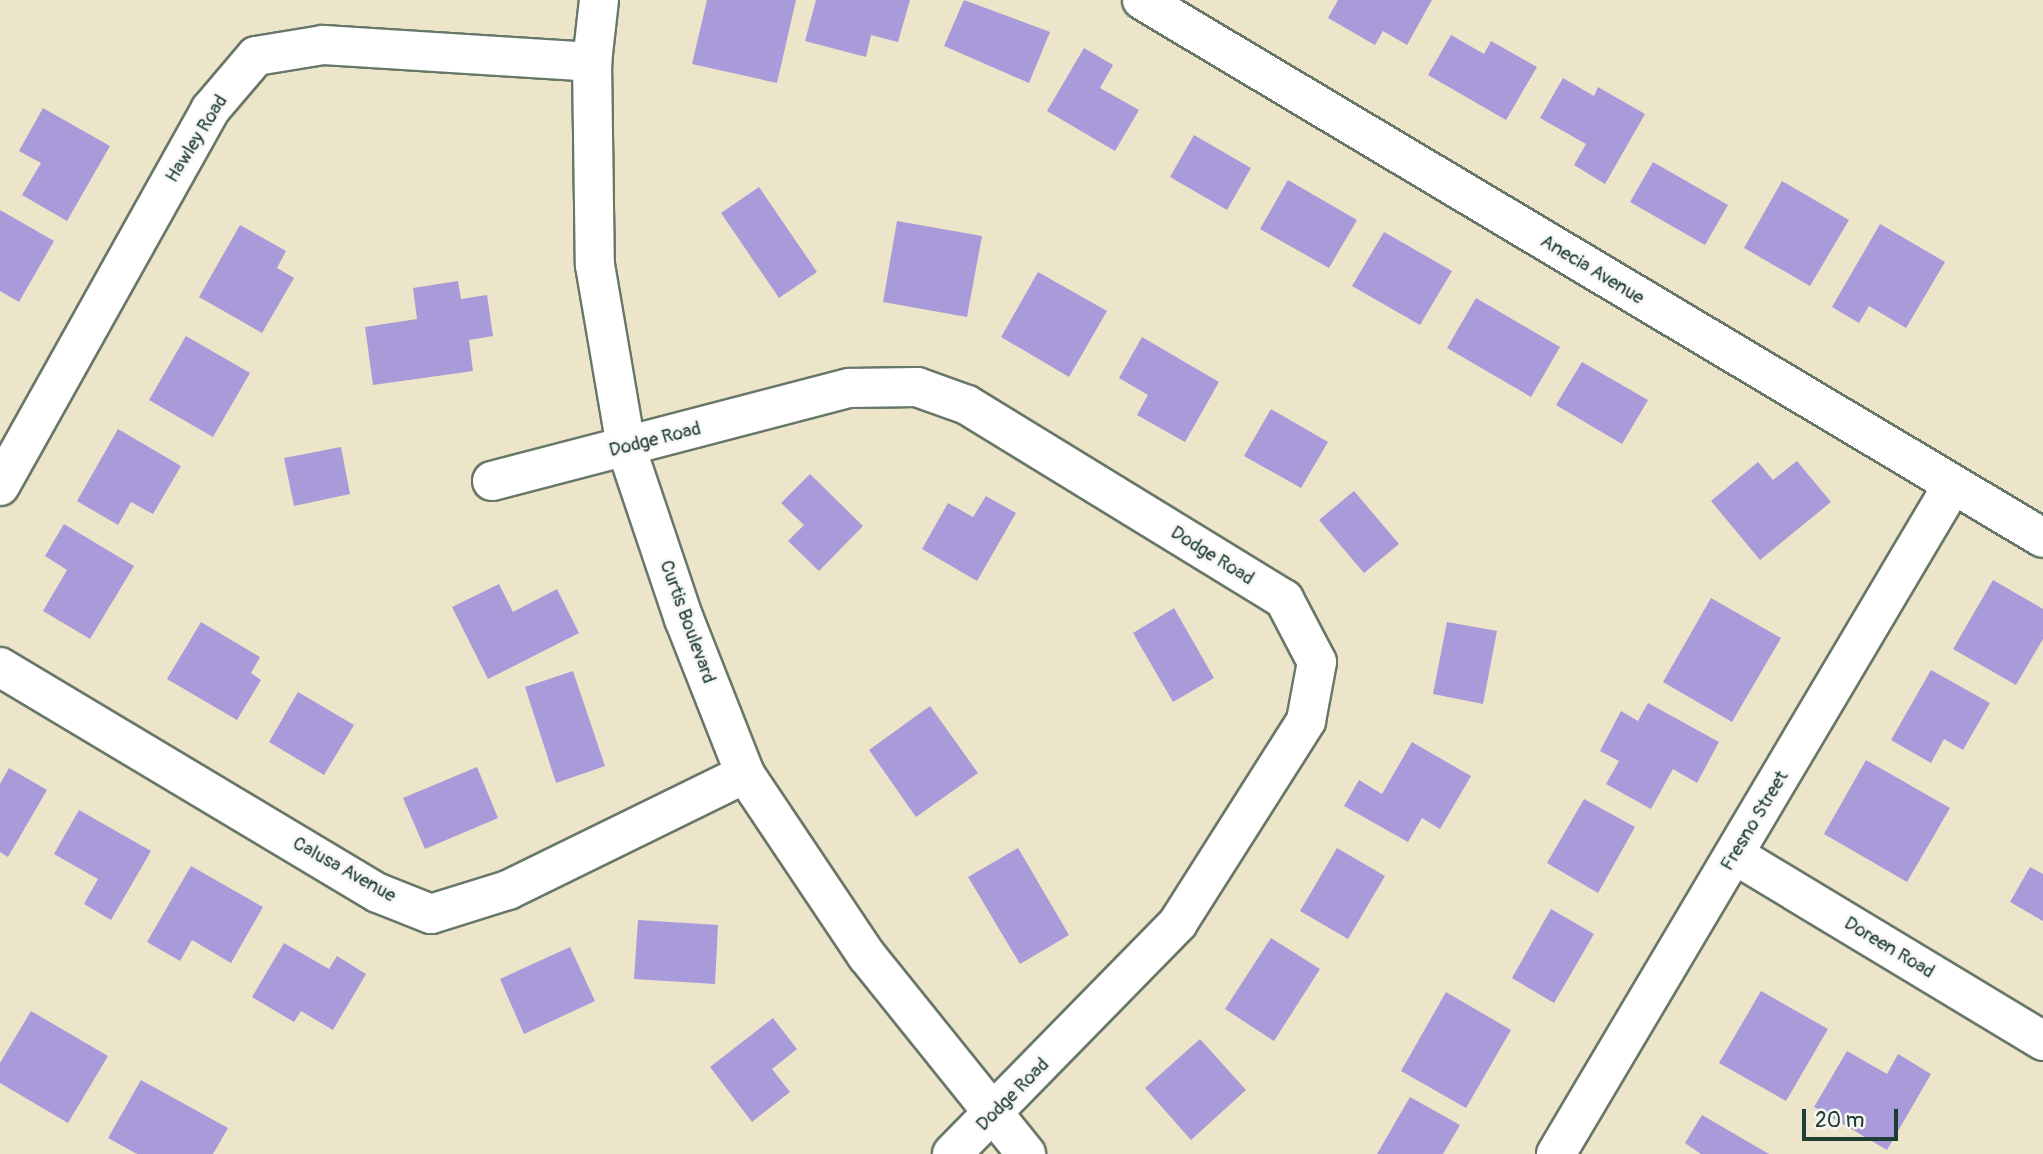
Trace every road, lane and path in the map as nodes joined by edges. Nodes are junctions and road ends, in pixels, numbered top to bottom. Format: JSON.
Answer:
{"nodes":[{"id":1,"x":599,"y":0,"type":"edge"},
{"id":2,"x":1142,"y":0,"type":"edge"},
{"id":3,"x":592,"y":62,"type":"junction"},
{"id":4,"x":626,"y":447,"type":"junction"},
{"id":5,"x":492,"y":481,"type":"dead end"},
{"id":6,"x":0,"y":486,"type":"edge"},
{"id":7,"x":1952,"y":486,"type":"junction"},
{"id":8,"x":2043,"y":538,"type":"edge"},
{"id":9,"x":0,"y":667,"type":"edge"},
{"id":10,"x":745,"y":774,"type":"junction"},
{"id":11,"x":1735,"y":855,"type":"junction"},
{"id":12,"x":2043,"y":1041,"type":"edge"},
{"id":13,"x":994,"y":1116,"type":"junction"},
{"id":14,"x":952,"y":1154,"type":"edge"},
{"id":15,"x":1026,"y":1154,"type":"edge"},
{"id":16,"x":1556,"y":1154,"type":"edge"}],
"edges":[{"from":1,"to":3,"type":"street","name":"Curtis Boulevard"},
{"from":2,"to":7,"type":"street","name":"Anecia Avenue"},
{"from":3,"to":4,"type":"street","name":"Curtis Boulevard"},
{"from":3,"to":6,"type":"street","name":"Hawley Road"},
{"from":4,"to":5,"type":"street","name":"Dodge Road"},
{"from":4,"to":10,"type":"street","name":"Curtis Boulevard"},
{"from":4,"to":13,"type":"street","name":"Dodge Road"},
{"from":7,"to":8,"type":"street","name":"Anecia Avenue"},
{"from":7,"to":11,"type":"street","name":"Fresno Street"},
{"from":9,"to":10,"type":"street","name":"Calusa Avenue"},
{"from":10,"to":13,"type":"street","name":"Curtis Boulevard"},
{"from":11,"to":12,"type":"street","name":"Doreen Road"},
{"from":11,"to":16,"type":"street","name":"Fresno Street"},
{"from":13,"to":14,"type":"street","name":"Dodge Road"},
{"from":13,"to":15,"type":"street","name":"Curtis Boulevard"}]}
